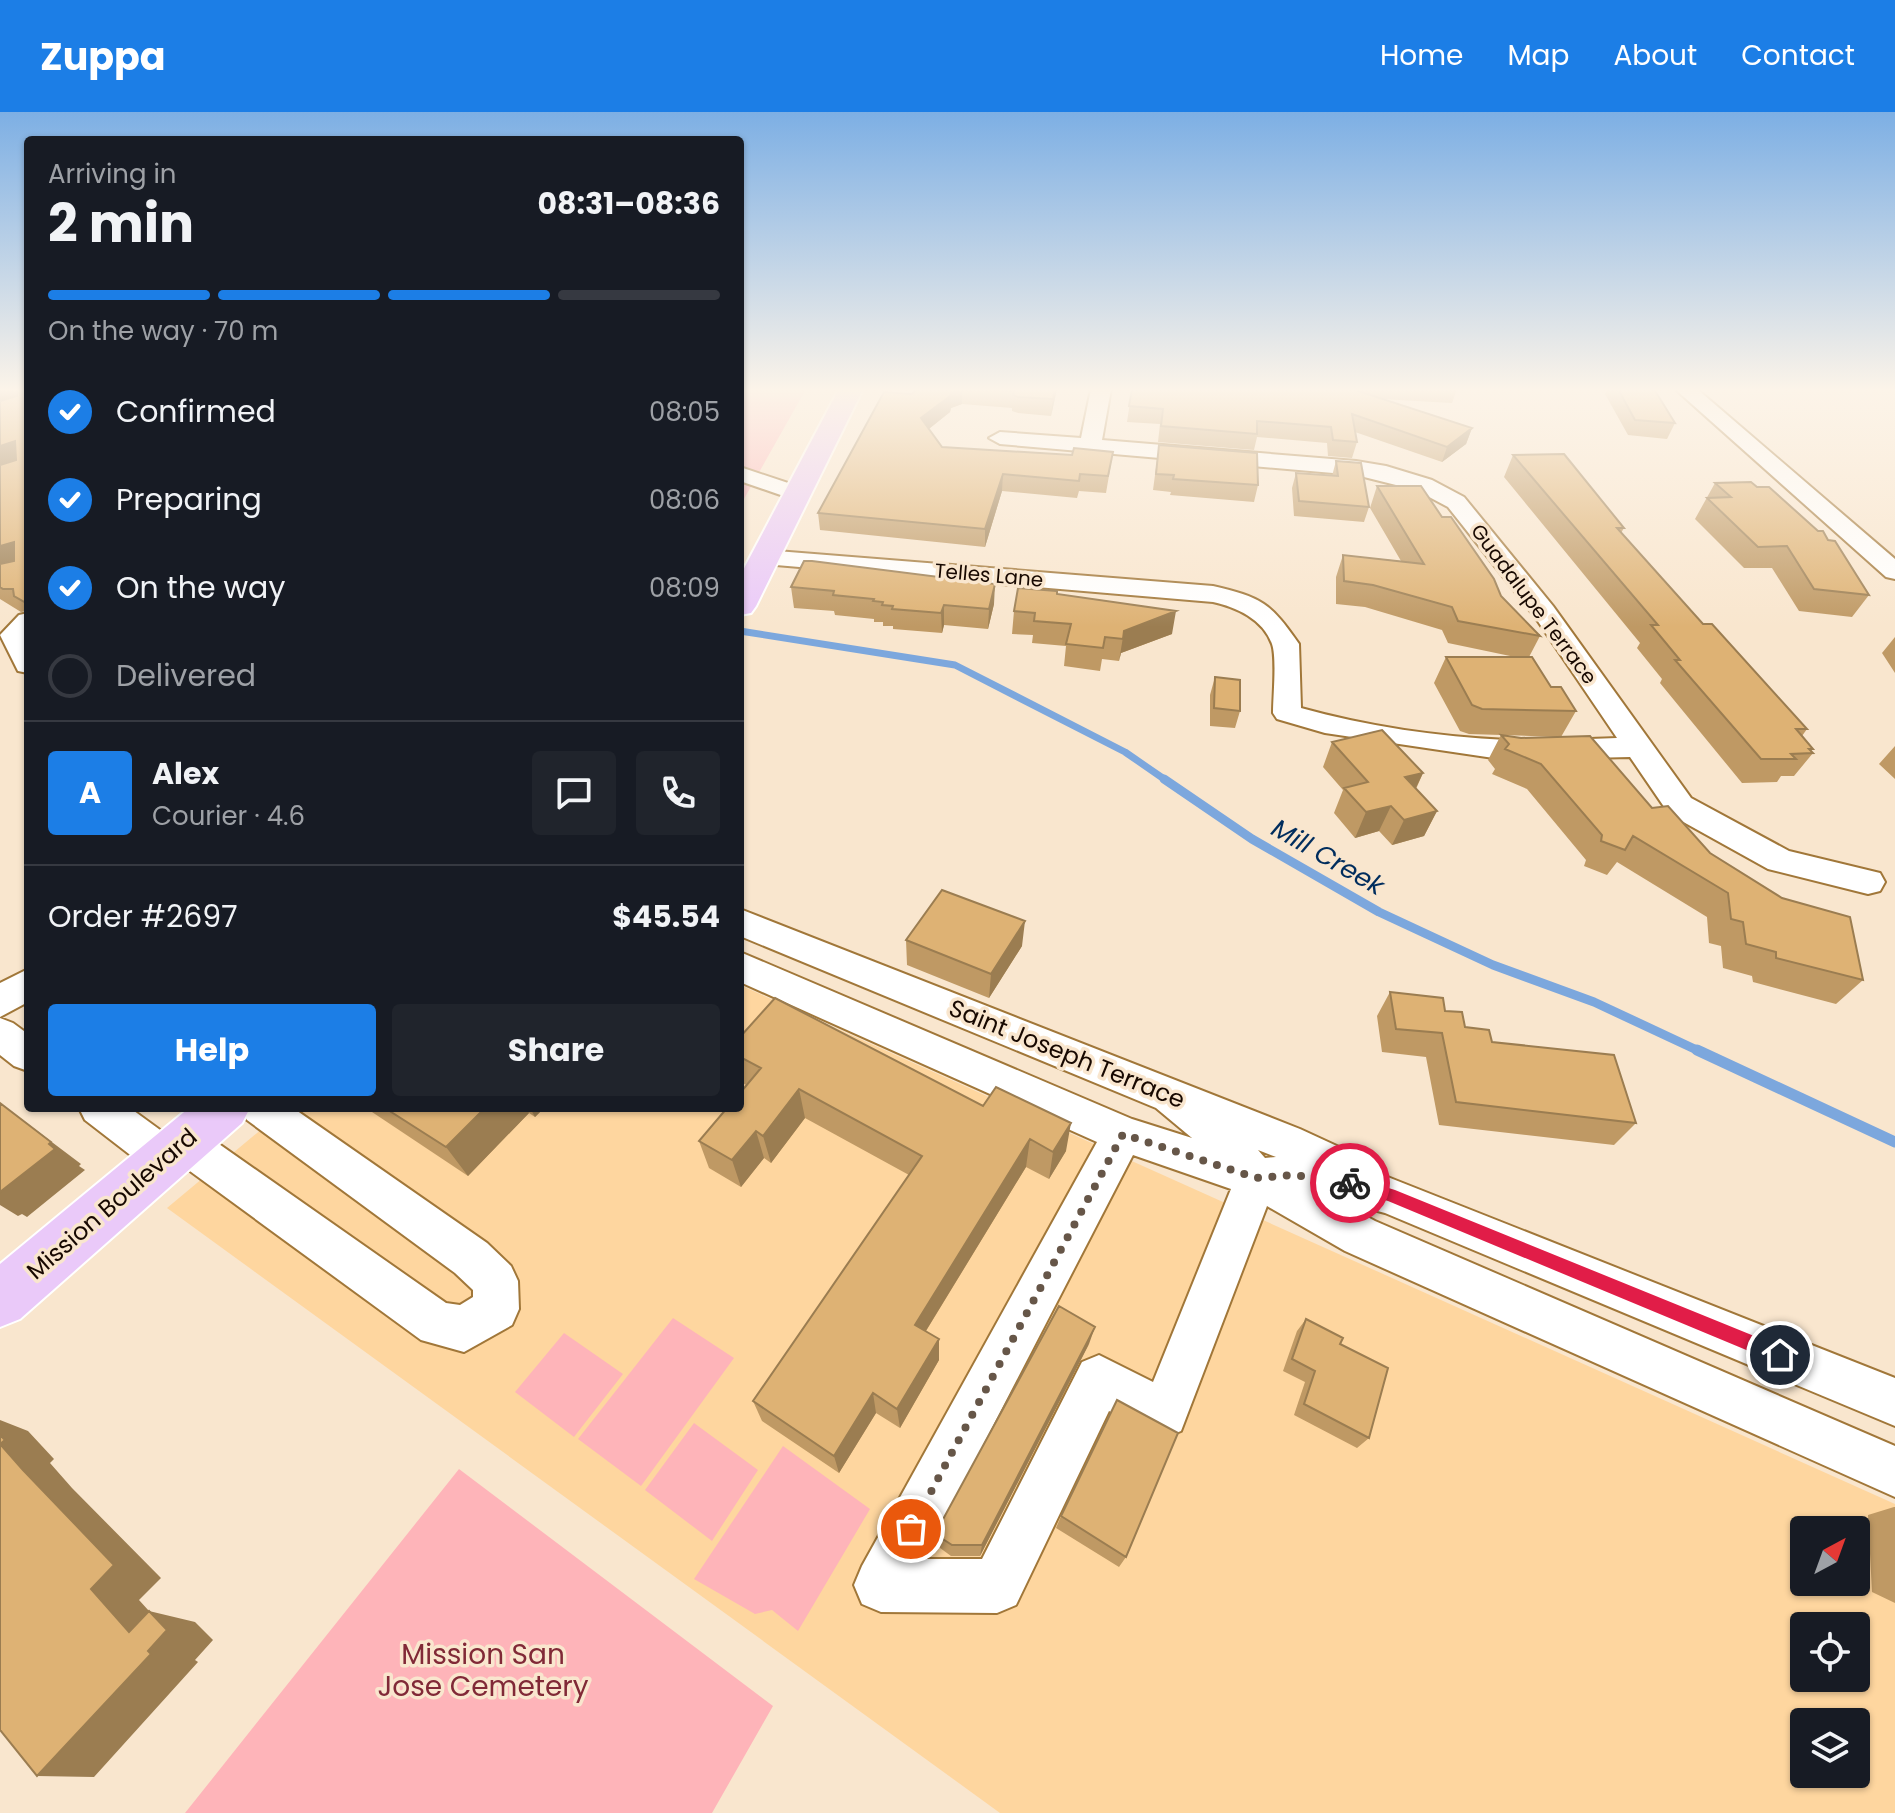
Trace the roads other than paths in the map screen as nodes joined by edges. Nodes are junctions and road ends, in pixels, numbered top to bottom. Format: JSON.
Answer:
{"nodes":[{"id":1,"x":811,"y":468,"type":"edge"},
{"id":2,"x":1358,"y":468,"type":"edge"},
{"id":3,"x":1776,"y":468,"type":"edge"},
{"id":4,"x":744,"y":475,"type":"edge"},
{"id":5,"x":798,"y":494,"type":"junction"},
{"id":6,"x":764,"y":557,"type":"junction"},
{"id":7,"x":1895,"y":572,"type":"edge"},
{"id":8,"x":744,"y":598,"type":"edge"},
{"id":9,"x":24,"y":624,"type":"edge"},
{"id":10,"x":24,"y":657,"type":"edge"},
{"id":11,"x":1639,"y":747,"type":"junction"},
{"id":12,"x":1868,"y":882,"type":"dead end"},
{"id":13,"x":756,"y":928,"type":"edge"},
{"id":14,"x":744,"y":959,"type":"edge"},
{"id":15,"x":744,"y":968,"type":"edge"},
{"id":16,"x":24,"y":986,"type":"edge"},
{"id":17,"x":0,"y":1002,"type":"edge"},
{"id":18,"x":0,"y":1034,"type":"edge"},
{"id":19,"x":24,"y":1052,"type":"edge"},
{"id":20,"x":1168,"y":1094,"type":"junction"},
{"id":21,"x":106,"y":1112,"type":"edge"},
{"id":22,"x":220,"y":1112,"type":"edge"},
{"id":23,"x":267,"y":1112,"type":"edge"},
{"id":24,"x":1123,"y":1134,"type":"junction"},
{"id":25,"x":175,"y":1151,"type":"junction"},
{"id":26,"x":1256,"y":1178,"type":"junction"},
{"id":27,"x":1390,"y":1195,"type":"junction"},
{"id":28,"x":0,"y":1300,"type":"edge"},
{"id":29,"x":1895,"y":1402,"type":"edge"},
{"id":30,"x":1895,"y":1472,"type":"edge"}],
"edges":[{"from":1,"to":5,"type":"main road"},
{"from":2,"to":11,"type":"street","name":"Guadalupe Terrace"},
{"from":3,"to":7,"type":"street"},
{"from":4,"to":5,"type":"street"},
{"from":5,"to":6,"type":"main road"},
{"from":6,"to":8,"type":"main road"},
{"from":6,"to":11,"type":"street","name":"Telles Lane"},
{"from":9,"to":10,"type":"street"},
{"from":11,"to":12,"type":"street","name":"Guadalupe Terrace"},
{"from":13,"to":14,"type":"street"},
{"from":13,"to":20,"type":"street","name":"Saint Joseph Terrace"},
{"from":15,"to":24,"type":"street","name":"Saint Joseph Terrace"},
{"from":16,"to":17,"type":"street"},
{"from":18,"to":19,"type":"street"},
{"from":20,"to":26,"type":"street"},
{"from":20,"to":27,"type":"street","name":"Saint Joseph Terrace"},
{"from":21,"to":25,"type":"street"},
{"from":22,"to":25,"type":"main road","name":"Mission Boulevard"},
{"from":23,"to":25,"type":"street"},
{"from":24,"to":26,"type":"street","name":"Saint Joseph Terrace"},
{"from":24,"to":26,"type":"street"},
{"from":25,"to":28,"type":"main road","name":"Mission Boulevard"},
{"from":26,"to":27,"type":"street","name":"Saint Joseph Terrace"},
{"from":26,"to":30,"type":"street"},
{"from":27,"to":29,"type":"street","name":"Saint Joseph Terrace"}]}
